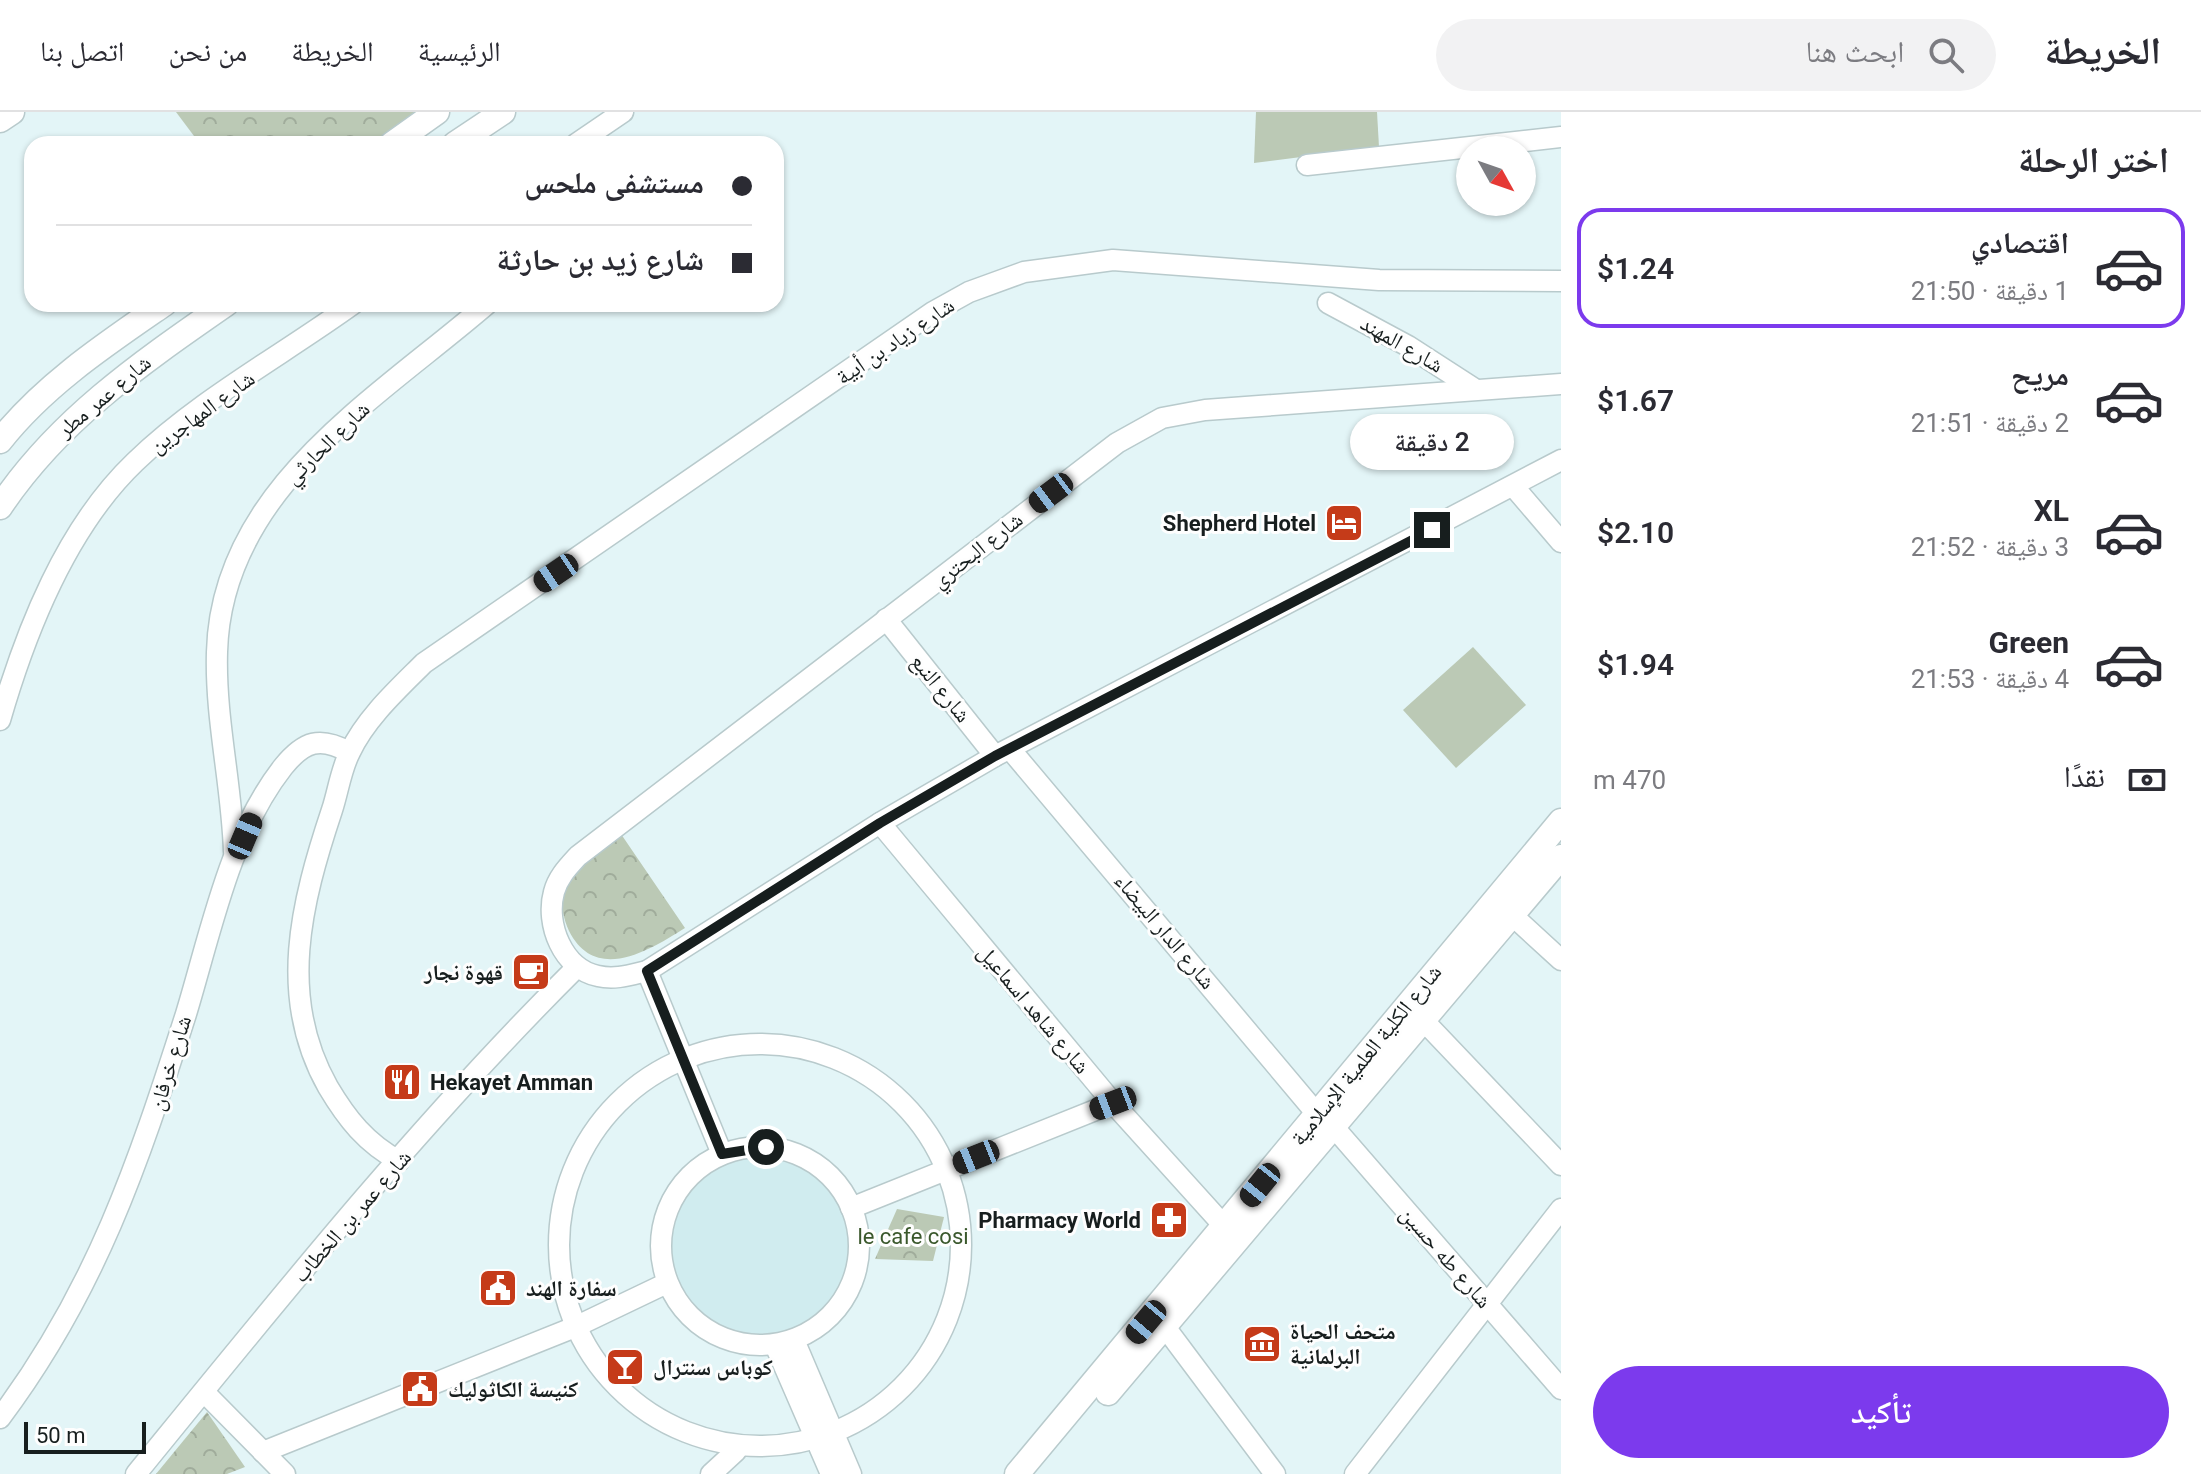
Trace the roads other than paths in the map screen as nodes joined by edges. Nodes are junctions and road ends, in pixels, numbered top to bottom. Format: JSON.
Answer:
{"nodes":[{"id":1,"x":12,"y":112,"type":"edge"},
{"id":2,"x":437,"y":112,"type":"edge"},
{"id":3,"x":503,"y":112,"type":"edge"},
{"id":4,"x":623,"y":112,"type":"edge"},
{"id":5,"x":0,"y":120,"type":"edge"},
{"id":6,"x":403,"y":136,"type":"edge"},
{"id":7,"x":467,"y":136,"type":"edge"},
{"id":8,"x":588,"y":136,"type":"edge"},
{"id":9,"x":1561,"y":137,"type":"edge"},
{"id":10,"x":1307,"y":165,"type":"dead end"},
{"id":11,"x":1561,"y":281,"type":"edge"},
{"id":12,"x":1328,"y":303,"type":"dead end"},
{"id":13,"x":153,"y":312,"type":"edge"},
{"id":14,"x":215,"y":312,"type":"edge"},
{"id":15,"x":342,"y":312,"type":"edge"},
{"id":16,"x":478,"y":312,"type":"edge"},
{"id":17,"x":1561,"y":384,"type":"edge"},
{"id":18,"x":1473,"y":388,"type":"junction"},
{"id":19,"x":0,"y":441,"type":"edge"},
{"id":20,"x":1561,"y":460,"type":"edge"},
{"id":21,"x":1514,"y":487,"type":"junction"},
{"id":22,"x":0,"y":507,"type":"edge"},
{"id":23,"x":1561,"y":542,"type":"edge"},
{"id":24,"x":886,"y":619,"type":"junction"},
{"id":25,"x":0,"y":720,"type":"edge"},
{"id":26,"x":349,"y":752,"type":"junction"},
{"id":27,"x":1003,"y":752,"type":"junction"},
{"id":28,"x":1561,"y":821,"type":"edge"},
{"id":29,"x":880,"y":823,"type":"junction"},
{"id":30,"x":1561,"y":857,"type":"edge"},
{"id":31,"x":234,"y":860,"type":"junction"},
{"id":32,"x":1513,"y":916,"type":"junction"},
{"id":33,"x":1561,"y":960,"type":"edge"},
{"id":34,"x":577,"y":967,"type":"junction"},
{"id":35,"x":647,"y":971,"type":"junction"},
{"id":36,"x":1423,"y":1020,"type":"junction"},
{"id":37,"x":682,"y":1059,"type":"junction"},
{"id":38,"x":1113,"y":1103,"type":"junction"},
{"id":39,"x":1324,"y":1120,"type":"junction"},
{"id":40,"x":722,"y":1154,"type":"junction"},
{"id":41,"x":399,"y":1161,"type":"junction"},
{"id":42,"x":1561,"y":1165,"type":"edge"},
{"id":43,"x":949,"y":1168,"type":"junction"},
{"id":44,"x":851,"y":1208,"type":"junction"},
{"id":45,"x":1561,"y":1209,"type":"edge"},
{"id":46,"x":1225,"y":1227,"type":"junction"},
{"id":47,"x":667,"y":1283,"type":"junction"},
{"id":48,"x":1485,"y":1302,"type":"junction"},
{"id":49,"x":575,"y":1327,"type":"junction"},
{"id":50,"x":1165,"y":1327,"type":"junction"},
{"id":51,"x":784,"y":1342,"type":"junction"},
{"id":52,"x":1561,"y":1389,"type":"edge"},
{"id":53,"x":204,"y":1392,"type":"junction"},
{"id":54,"x":0,"y":1418,"type":"edge"},
{"id":55,"x":824,"y":1434,"type":"junction"},
{"id":56,"x":736,"y":1451,"type":"junction"},
{"id":57,"x":263,"y":1452,"type":"junction"},
{"id":58,"x":136,"y":1474,"type":"edge"},
{"id":59,"x":285,"y":1474,"type":"edge"},
{"id":60,"x":711,"y":1474,"type":"edge"},
{"id":61,"x":831,"y":1474,"type":"edge"},
{"id":62,"x":851,"y":1474,"type":"edge"},
{"id":63,"x":1017,"y":1474,"type":"edge"},
{"id":64,"x":1038,"y":1474,"type":"edge"},
{"id":65,"x":1275,"y":1474,"type":"edge"},
{"id":66,"x":1355,"y":1474,"type":"edge"}],
"edges":[{"from":1,"to":5,"type":"main road"},
{"from":2,"to":6,"type":"main road"},
{"from":3,"to":7,"type":"main road"},
{"from":4,"to":8,"type":"street"},
{"from":9,"to":10,"type":"street"},
{"from":11,"to":26,"type":"street","name":"شارع زياد بن أبية"},
{"from":12,"to":18,"type":"street","name":"شارع المهند"},
{"from":13,"to":19,"type":"main road","name":"شارع عمر مطر"},
{"from":14,"to":22,"type":"main road","name":"شارع عمر مطر"},
{"from":15,"to":25,"type":"street","name":"شارع المهاجرين"},
{"from":16,"to":31,"type":"street","name":"شارع الحارثي"},
{"from":17,"to":18,"type":"street","name":"شارع البحتري"},
{"from":18,"to":24,"type":"street","name":"شارع البحتري"},
{"from":20,"to":21,"type":"street"},
{"from":21,"to":23,"type":"street"},
{"from":21,"to":27,"type":"street"},
{"from":24,"to":27,"type":"street","name":"شارع النبع"},
{"from":24,"to":34,"type":"street","name":"شارع البحتري"},
{"from":26,"to":31,"type":"street","name":"شارع خرفان"},
{"from":26,"to":41,"type":"street"},
{"from":27,"to":29,"type":"street"},
{"from":27,"to":39,"type":"street","name":"شارع الدار البيضاء"},
{"from":28,"to":39,"type":"main road","name":"شارع الكلية العلمية الإسلامية"},
{"from":29,"to":35,"type":"street"},
{"from":29,"to":38,"type":"street","name":"شارع شاهد اسماعيل"},
{"from":30,"to":32,"type":"main road","name":"شارع الكلية العلمية الإسلامية"},
{"from":31,"to":54,"type":"street","name":"شارع خرفان"},
{"from":32,"to":33,"type":"street"},
{"from":32,"to":36,"type":"main road","name":"شارع الكلية العلمية الإسلامية"},
{"from":34,"to":35,"type":"street"},
{"from":34,"to":41,"type":"street","name":"شارع عمر بن الخطاب"},
{"from":35,"to":37,"type":"street"},
{"from":36,"to":39,"type":"main road","name":"شارع الكلية العلمية الإسلامية"},
{"from":36,"to":42,"type":"street"},
{"from":37,"to":40,"type":"street"},
{"from":37,"to":43,"type":"street"},
{"from":37,"to":49,"type":"street"},
{"from":38,"to":43,"type":"street"},
{"from":38,"to":46,"type":"street","name":"شارع شاهد اسماعيل"},
{"from":39,"to":46,"type":"main road","name":"شارع الكلية العلمية الإسلامية"},
{"from":39,"to":48,"type":"street","name":"شارع طه حسين"},
{"from":39,"to":50,"type":"main road","name":"شارع الكلية العلمية الإسلامية"},
{"from":40,"to":44,"type":"street"},
{"from":40,"to":47,"type":"street"},
{"from":41,"to":53,"type":"street","name":"شارع عمر بن الخطاب"},
{"from":43,"to":44,"type":"street"},
{"from":43,"to":55,"type":"street"},
{"from":44,"to":51,"type":"street"},
{"from":45,"to":48,"type":"street"},
{"from":46,"to":63,"type":"main road","name":"شارع الكلية العلمية الإسلامية"},
{"from":47,"to":49,"type":"street"},
{"from":47,"to":51,"type":"street"},
{"from":48,"to":52,"type":"street","name":"شارع طه حسين"},
{"from":48,"to":66,"type":"street"},
{"from":49,"to":56,"type":"street"},
{"from":49,"to":57,"type":"street"},
{"from":50,"to":64,"type":"main road","name":"شارع الكلية العلمية الإسلامية"},
{"from":50,"to":65,"type":"street"},
{"from":51,"to":55,"type":"street"},
{"from":53,"to":57,"type":"street"},
{"from":53,"to":58,"type":"street","name":"شارع عمر بن الخطاب"},
{"from":55,"to":56,"type":"street"},
{"from":55,"to":61,"type":"street"},
{"from":55,"to":62,"type":"street"},
{"from":56,"to":60,"type":"street"},
{"from":57,"to":59,"type":"street"}]}
